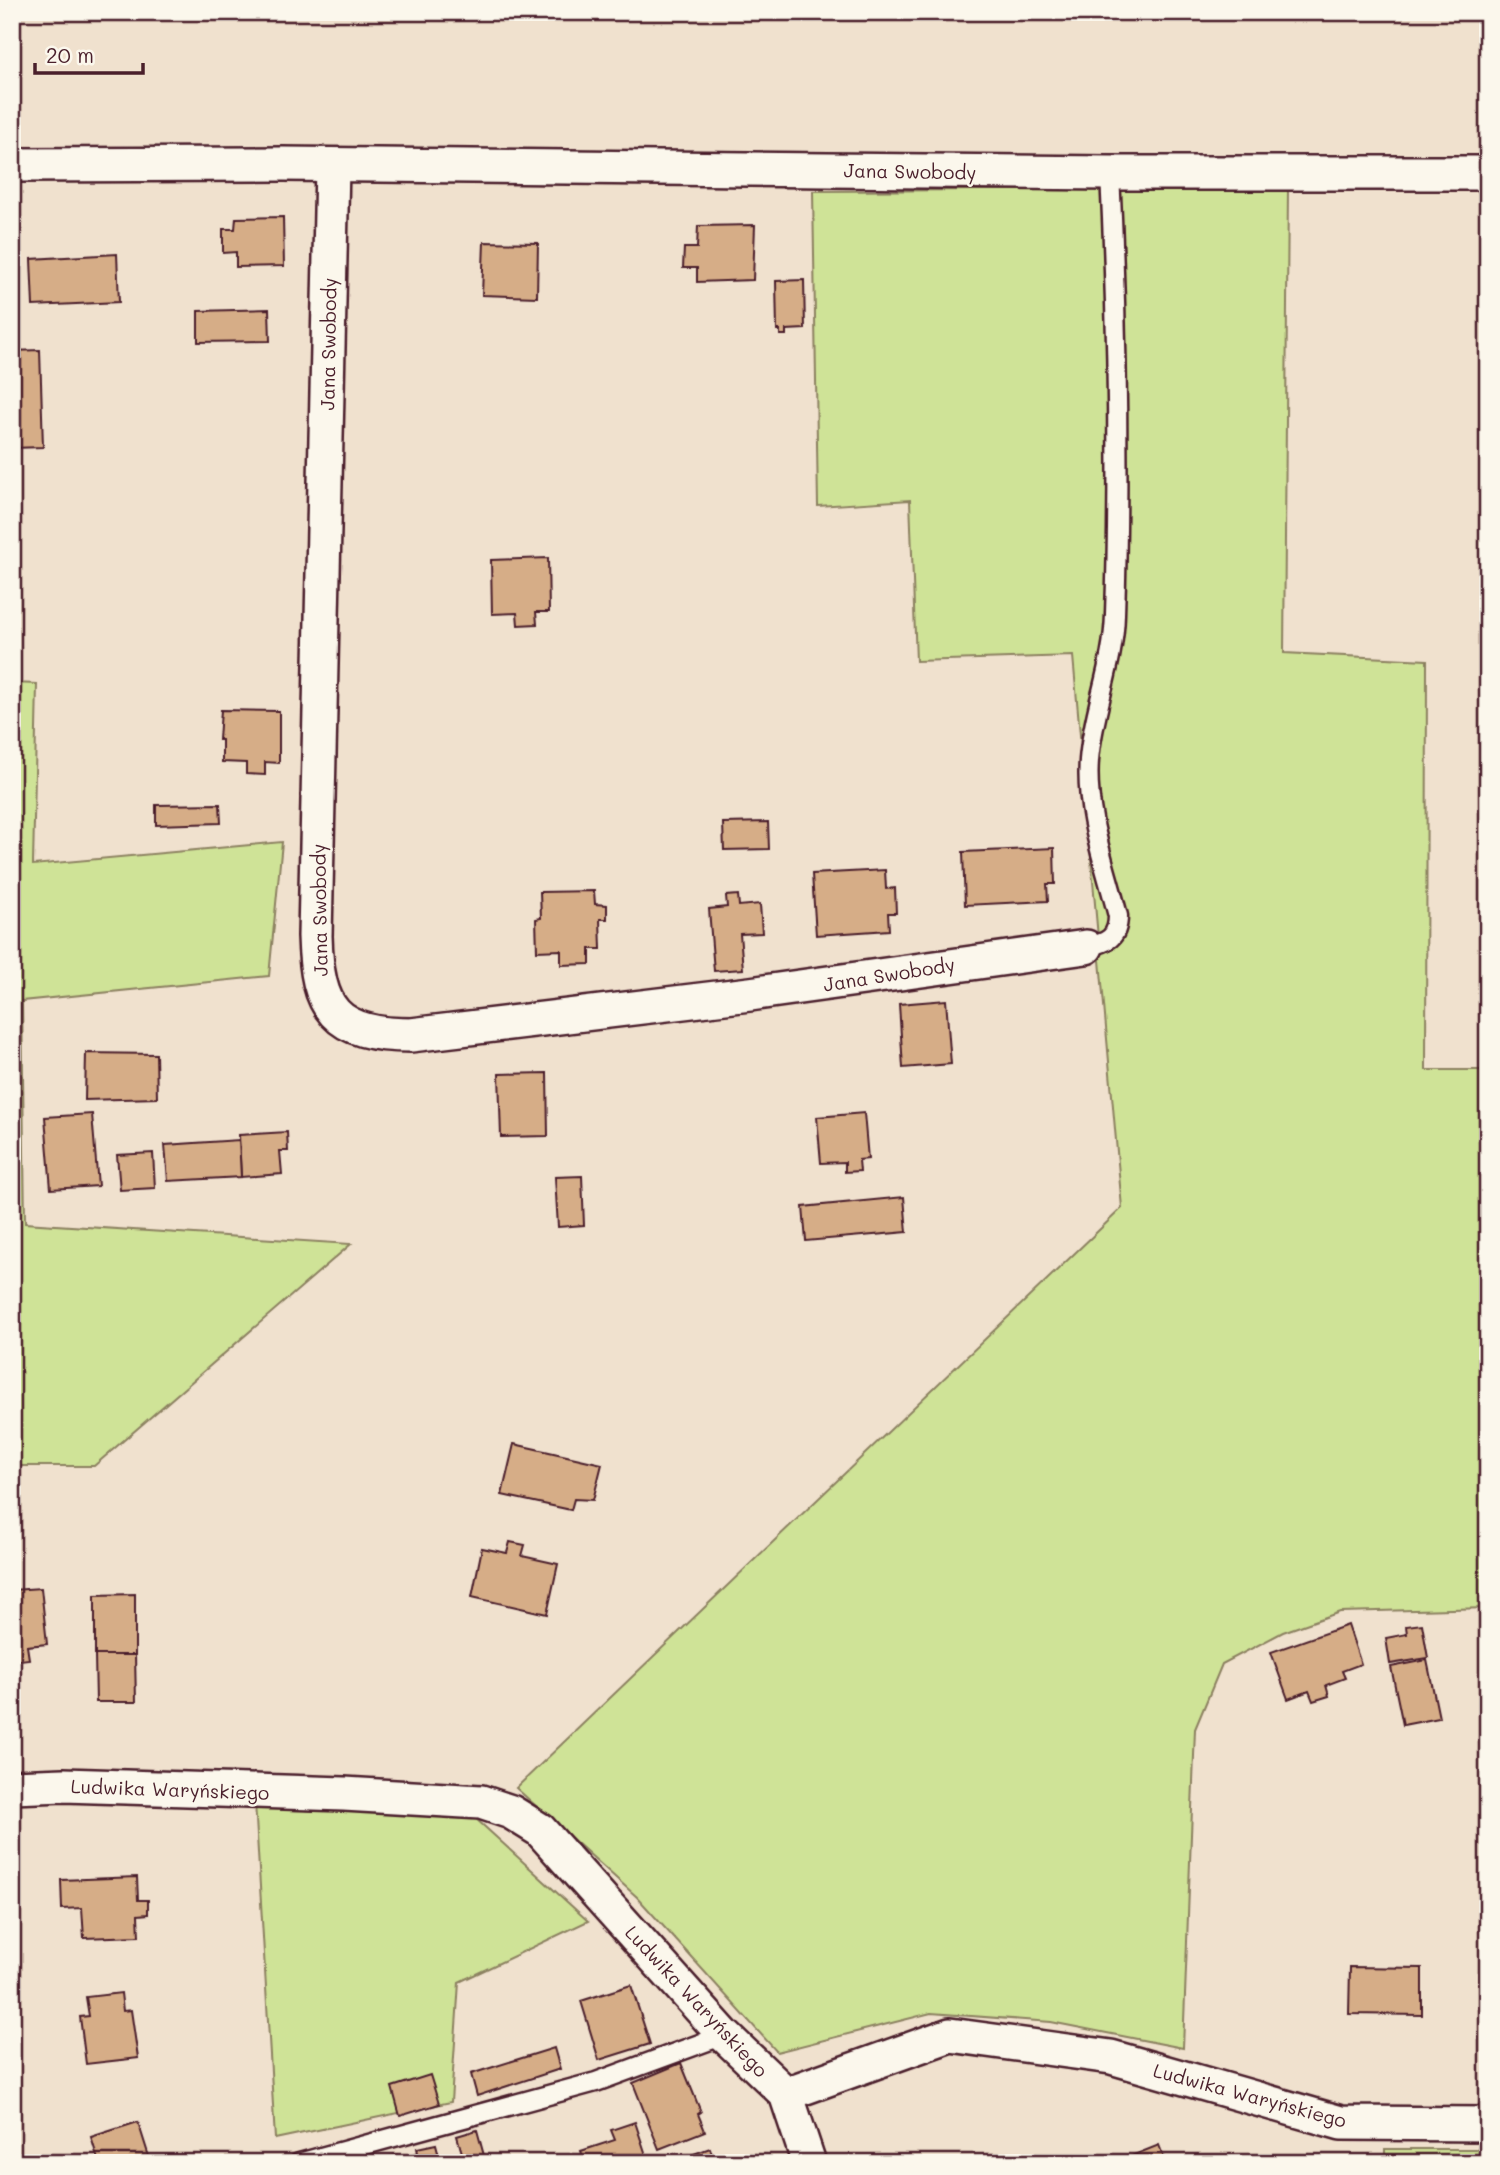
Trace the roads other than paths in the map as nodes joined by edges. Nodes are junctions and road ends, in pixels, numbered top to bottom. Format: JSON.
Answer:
{"nodes":[{"id":1,"x":12,"y":165,"type":"edge"},
{"id":2,"x":332,"y":166,"type":"junction"},
{"id":3,"x":1111,"y":173,"type":"junction"},
{"id":4,"x":1488,"y":173,"type":"edge"},
{"id":5,"x":1087,"y":947,"type":"joint"},
{"id":6,"x":12,"y":1787,"type":"edge"},
{"id":7,"x":724,"y":2035,"type":"junction"},
{"id":8,"x":786,"y":2094,"type":"junction"},
{"id":9,"x":1488,"y":2124,"type":"edge"},
{"id":10,"x":299,"y":2163,"type":"edge"},
{"id":11,"x":810,"y":2163,"type":"edge"}],
"edges":[{"from":1,"to":2,"type":"street","name":"Jana Swobody"},
{"from":2,"to":3,"type":"street","name":"Jana Swobody"},
{"from":2,"to":5,"type":"street","name":"Jana Swobody"},
{"from":3,"to":4,"type":"street","name":"Jana Swobody"},
{"from":3,"to":5,"type":"lane"},
{"from":6,"to":7,"type":"street","name":"Ludwika Waryńskiego"},
{"from":7,"to":8,"type":"street","name":"Ludwika Waryńskiego"},
{"from":7,"to":10,"type":"lane"},
{"from":8,"to":9,"type":"street","name":"Ludwika Waryńskiego"},
{"from":8,"to":11,"type":"street"}]}
